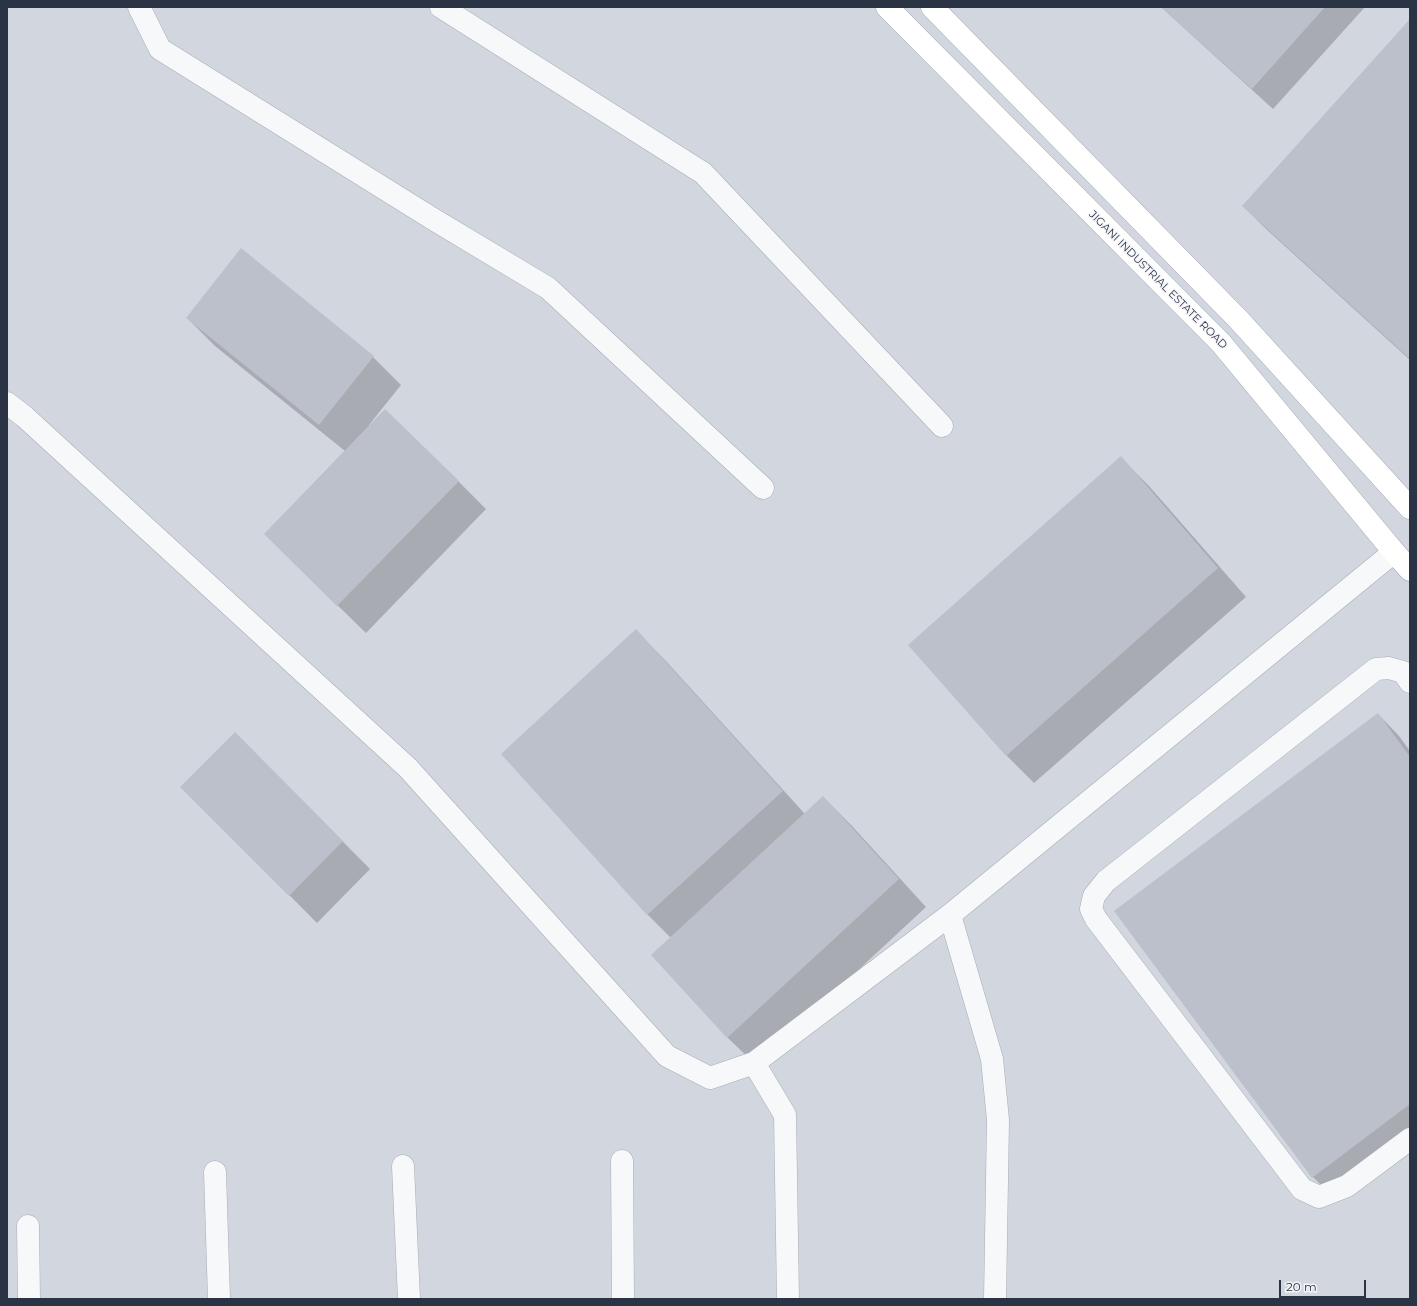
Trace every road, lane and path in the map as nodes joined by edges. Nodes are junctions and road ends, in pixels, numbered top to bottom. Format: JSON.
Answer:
{"nodes":[{"id":1,"x":139,"y":7,"type":"edge"},
{"id":2,"x":441,"y":7,"type":"edge"},
{"id":3,"x":887,"y":7,"type":"edge"},
{"id":4,"x":932,"y":7,"type":"edge"},
{"id":5,"x":7,"y":403,"type":"edge"},
{"id":6,"x":942,"y":426,"type":"dead end"},
{"id":7,"x":763,"y":488,"type":"dead end"},
{"id":8,"x":1410,"y":508,"type":"edge"},
{"id":9,"x":1394,"y":552,"type":"junction"},
{"id":10,"x":1410,"y":570,"type":"edge"},
{"id":11,"x":1410,"y":682,"type":"edge"},
{"id":12,"x":950,"y":915,"type":"junction"},
{"id":13,"x":754,"y":1063,"type":"junction"},
{"id":14,"x":1410,"y":1139,"type":"edge"},
{"id":15,"x":622,"y":1161,"type":"dead end"},
{"id":16,"x":403,"y":1166,"type":"dead end"},
{"id":17,"x":216,"y":1172,"type":"dead end"},
{"id":18,"x":28,"y":1226,"type":"dead end"},
{"id":19,"x":29,"y":1299,"type":"edge"},
{"id":20,"x":219,"y":1299,"type":"edge"},
{"id":21,"x":409,"y":1299,"type":"edge"},
{"id":22,"x":623,"y":1299,"type":"edge"},
{"id":23,"x":788,"y":1299,"type":"edge"},
{"id":24,"x":995,"y":1299,"type":"edge"}],
"edges":[{"from":1,"to":7,"type":"street"},
{"from":2,"to":6,"type":"street"},
{"from":3,"to":9,"type":"main road","name":"JIGANI INDUSTRIAL ESTATE ROAD"},
{"from":4,"to":8,"type":"main road"},
{"from":5,"to":13,"type":"street"},
{"from":9,"to":10,"type":"main road","name":"JIGANI INDUSTRIAL ESTATE ROAD"},
{"from":9,"to":12,"type":"street"},
{"from":11,"to":14,"type":"street"},
{"from":12,"to":13,"type":"street"},
{"from":12,"to":24,"type":"street"},
{"from":13,"to":23,"type":"street"},
{"from":15,"to":22,"type":"street"},
{"from":16,"to":21,"type":"street"},
{"from":17,"to":20,"type":"street"},
{"from":18,"to":19,"type":"street"}]}
